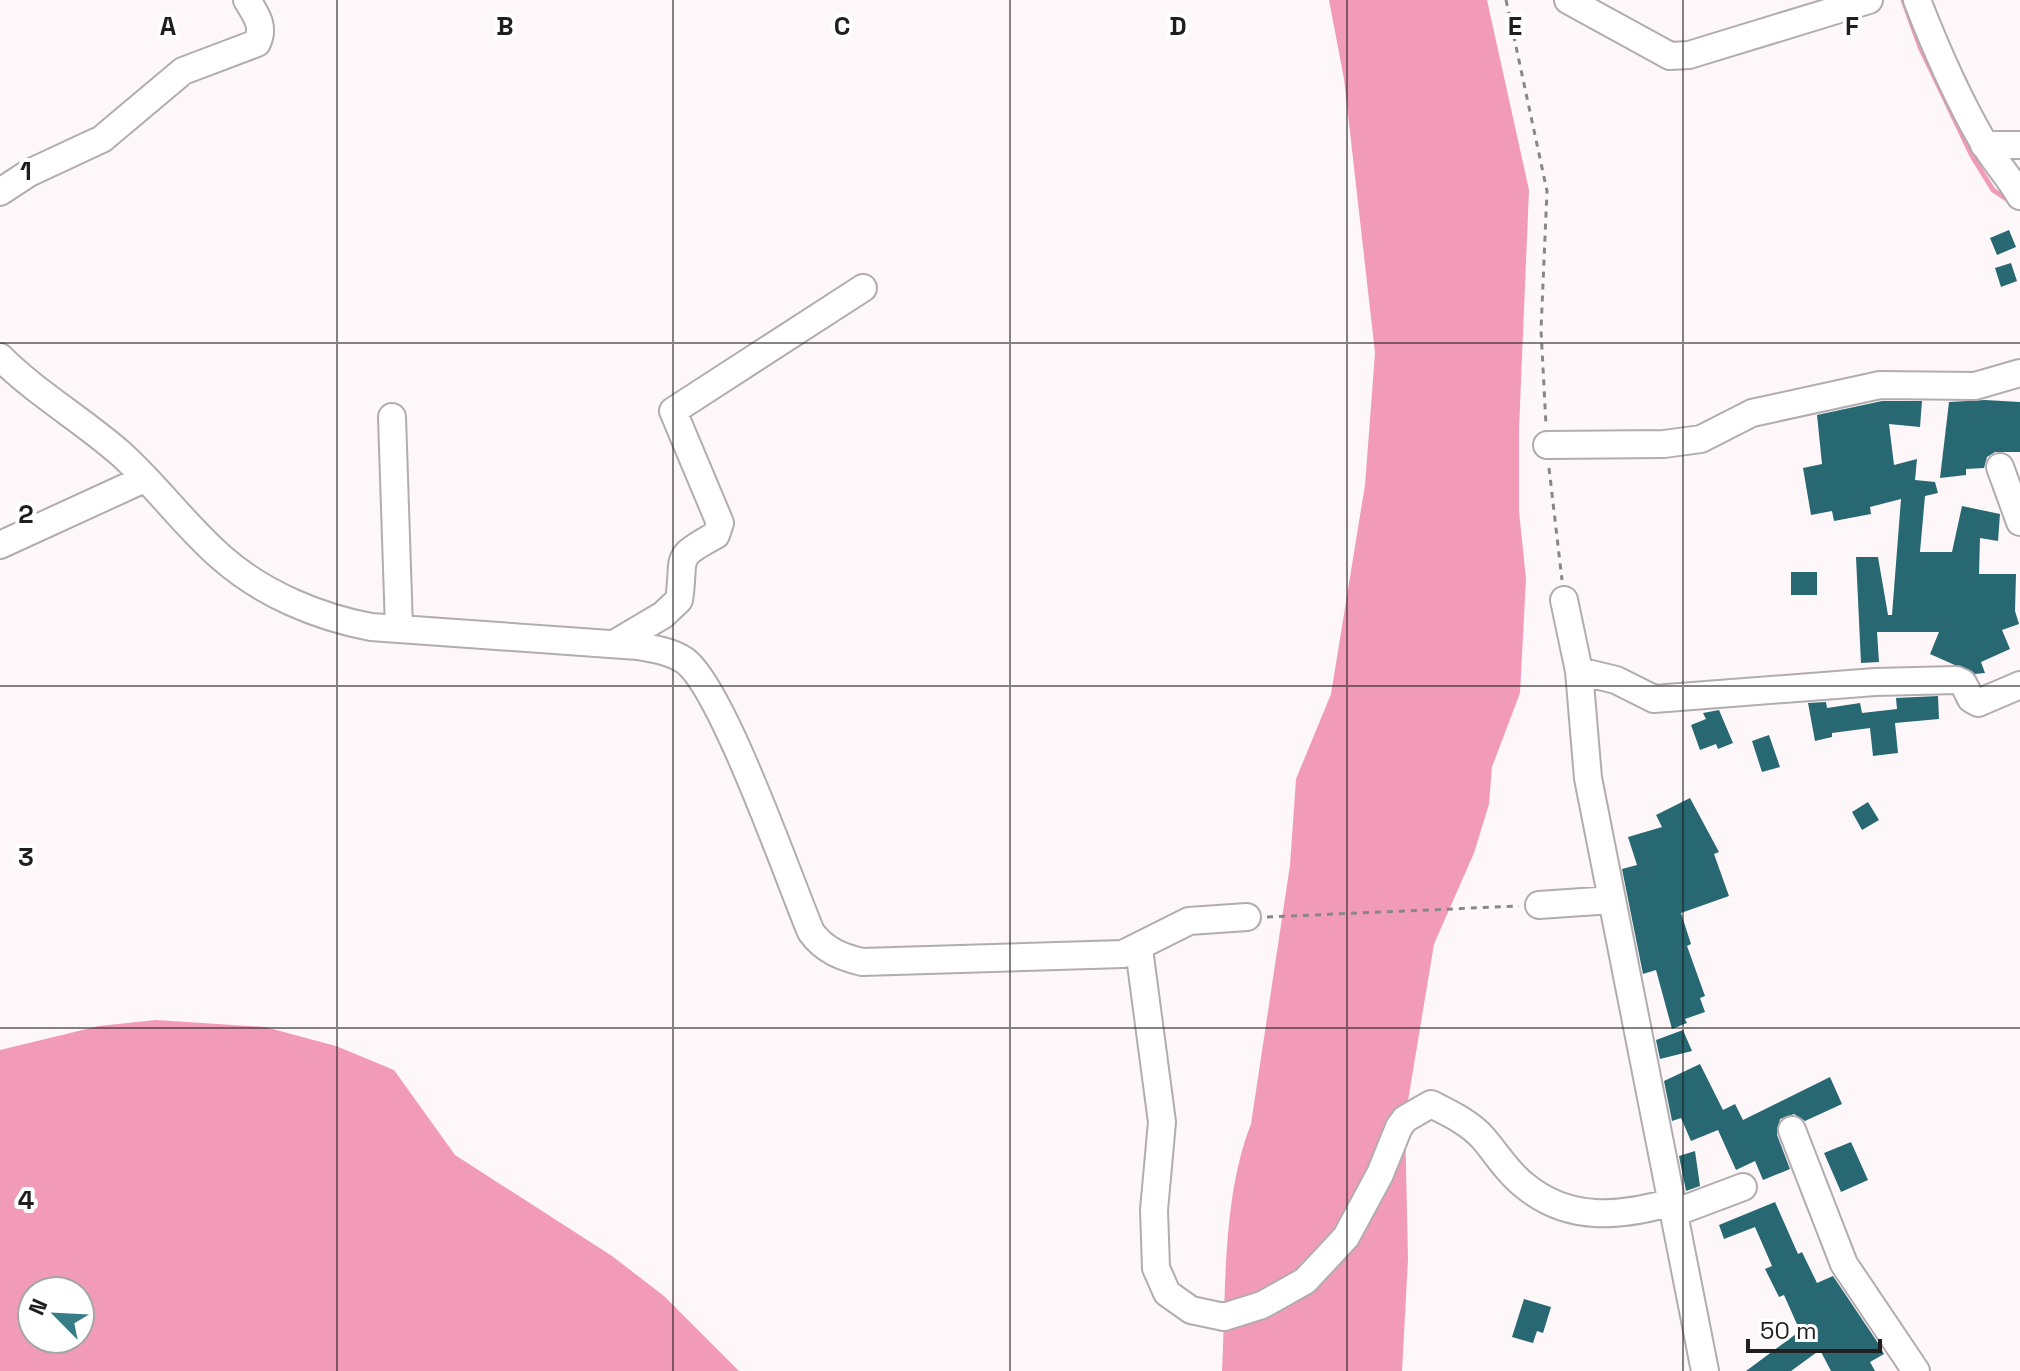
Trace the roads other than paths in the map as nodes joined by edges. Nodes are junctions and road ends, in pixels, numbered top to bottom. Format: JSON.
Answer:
{"nodes":[{"id":1,"x":247,"y":0,"type":"edge"},
{"id":2,"x":1568,"y":0,"type":"edge"},
{"id":3,"x":1869,"y":0,"type":"edge"},
{"id":4,"x":1917,"y":0,"type":"edge"},
{"id":5,"x":1984,"y":145,"type":"junction"},
{"id":6,"x":2020,"y":145,"type":"edge"},
{"id":7,"x":0,"y":192,"type":"edge"},
{"id":8,"x":2020,"y":196,"type":"edge"},
{"id":9,"x":863,"y":288,"type":"dead end"},
{"id":10,"x":0,"y":357,"type":"edge"},
{"id":11,"x":2020,"y":373,"type":"edge"},
{"id":12,"x":392,"y":417,"type":"dead end"},
{"id":13,"x":1547,"y":445,"type":"road end"},
{"id":14,"x":2000,"y":467,"type":"dead end"},
{"id":15,"x":144,"y":479,"type":"junction"},
{"id":16,"x":2020,"y":522,"type":"edge"},
{"id":17,"x":0,"y":545,"type":"edge"},
{"id":18,"x":1564,"y":600,"type":"road end"},
{"id":19,"x":399,"y":628,"type":"junction"},
{"id":20,"x":614,"y":644,"type":"junction"},
{"id":21,"x":1579,"y":671,"type":"junction"},
{"id":22,"x":2020,"y":685,"type":"edge"},
{"id":23,"x":1612,"y":900,"type":"junction"},
{"id":24,"x":1539,"y":905,"type":"road end"},
{"id":25,"x":1247,"y":917,"type":"road end"},
{"id":26,"x":1139,"y":949,"type":"junction"},
{"id":27,"x":1792,"y":1130,"type":"dead end"},
{"id":28,"x":1743,"y":1187,"type":"dead end"},
{"id":29,"x":1673,"y":1208,"type":"junction"},
{"id":30,"x":1705,"y":1371,"type":"edge"},
{"id":31,"x":1916,"y":1371,"type":"edge"}],
"edges":[{"from":1,"to":7,"type":"street"},
{"from":2,"to":3,"type":"street"},
{"from":4,"to":5,"type":"street"},
{"from":5,"to":6,"type":"street"},
{"from":5,"to":8,"type":"street"},
{"from":9,"to":20,"type":"street"},
{"from":10,"to":15,"type":"street"},
{"from":11,"to":13,"type":"street"},
{"from":12,"to":19,"type":"street"},
{"from":14,"to":16,"type":"street"},
{"from":15,"to":17,"type":"street"},
{"from":15,"to":19,"type":"street"},
{"from":18,"to":21,"type":"street"},
{"from":19,"to":20,"type":"street"},
{"from":20,"to":26,"type":"street"},
{"from":21,"to":22,"type":"street"},
{"from":21,"to":23,"type":"street"},
{"from":23,"to":24,"type":"street"},
{"from":23,"to":29,"type":"street"},
{"from":25,"to":26,"type":"street"},
{"from":26,"to":29,"type":"street"},
{"from":27,"to":31,"type":"street"},
{"from":28,"to":29,"type":"street"},
{"from":29,"to":30,"type":"street"}]}
